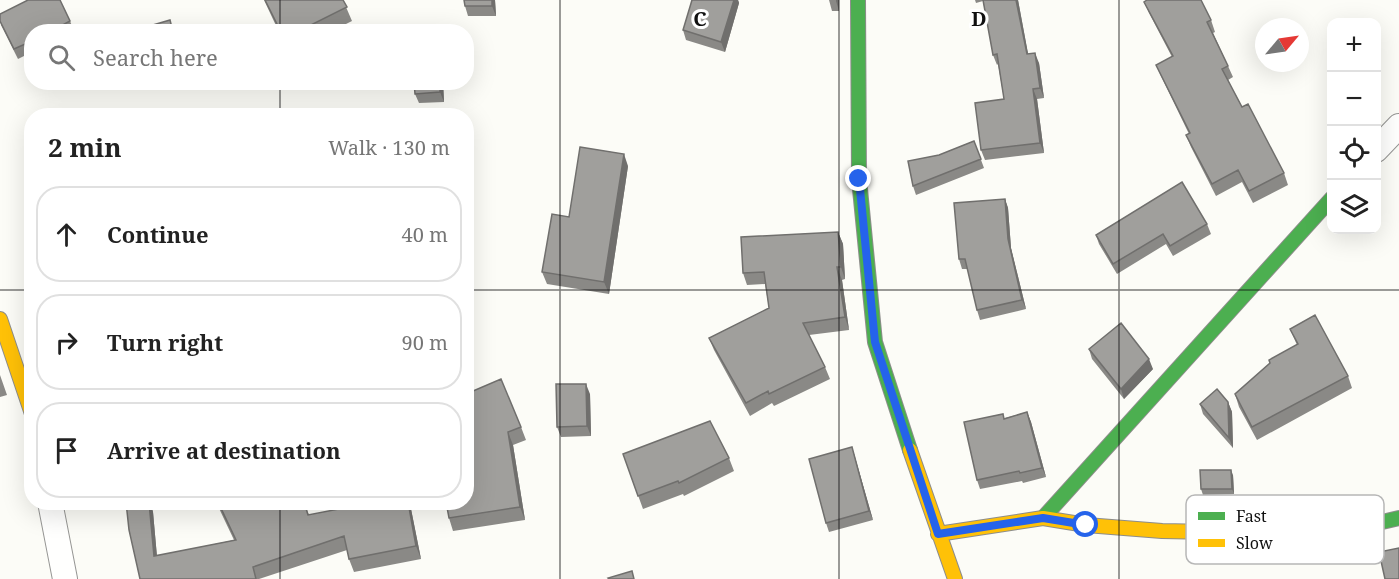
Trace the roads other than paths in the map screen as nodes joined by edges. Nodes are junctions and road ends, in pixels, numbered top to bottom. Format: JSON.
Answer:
{"nodes":[{"id":1,"x":858,"y":0,"type":"edge"},
{"id":2,"x":1399,"y":126,"type":"edge"},
{"id":3,"x":1381,"y":146,"type":"edge"},
{"id":4,"x":1327,"y":203,"type":"edge"},
{"id":5,"x":0,"y":319,"type":"edge"},
{"id":6,"x":24,"y":387,"type":"edge"},
{"id":7,"x":52,"y":510,"type":"edge"},
{"id":8,"x":1043,"y":518,"type":"junction"},
{"id":9,"x":1399,"y":518,"type":"edge"},
{"id":10,"x":1384,"y":522,"type":"edge"},
{"id":11,"x":1186,"y":531,"type":"edge"},
{"id":12,"x":938,"y":534,"type":"junction"},
{"id":13,"x":65,"y":579,"type":"edge"},
{"id":14,"x":955,"y":579,"type":"edge"}],
"edges":[{"from":1,"to":12,"type":"street"},
{"from":2,"to":3,"type":"street"},
{"from":4,"to":8,"type":"street"},
{"from":5,"to":6,"type":"street"},
{"from":7,"to":13,"type":"street"},
{"from":8,"to":11,"type":"street"},
{"from":8,"to":12,"type":"street"},
{"from":9,"to":10,"type":"street"},
{"from":12,"to":14,"type":"street"}]}
